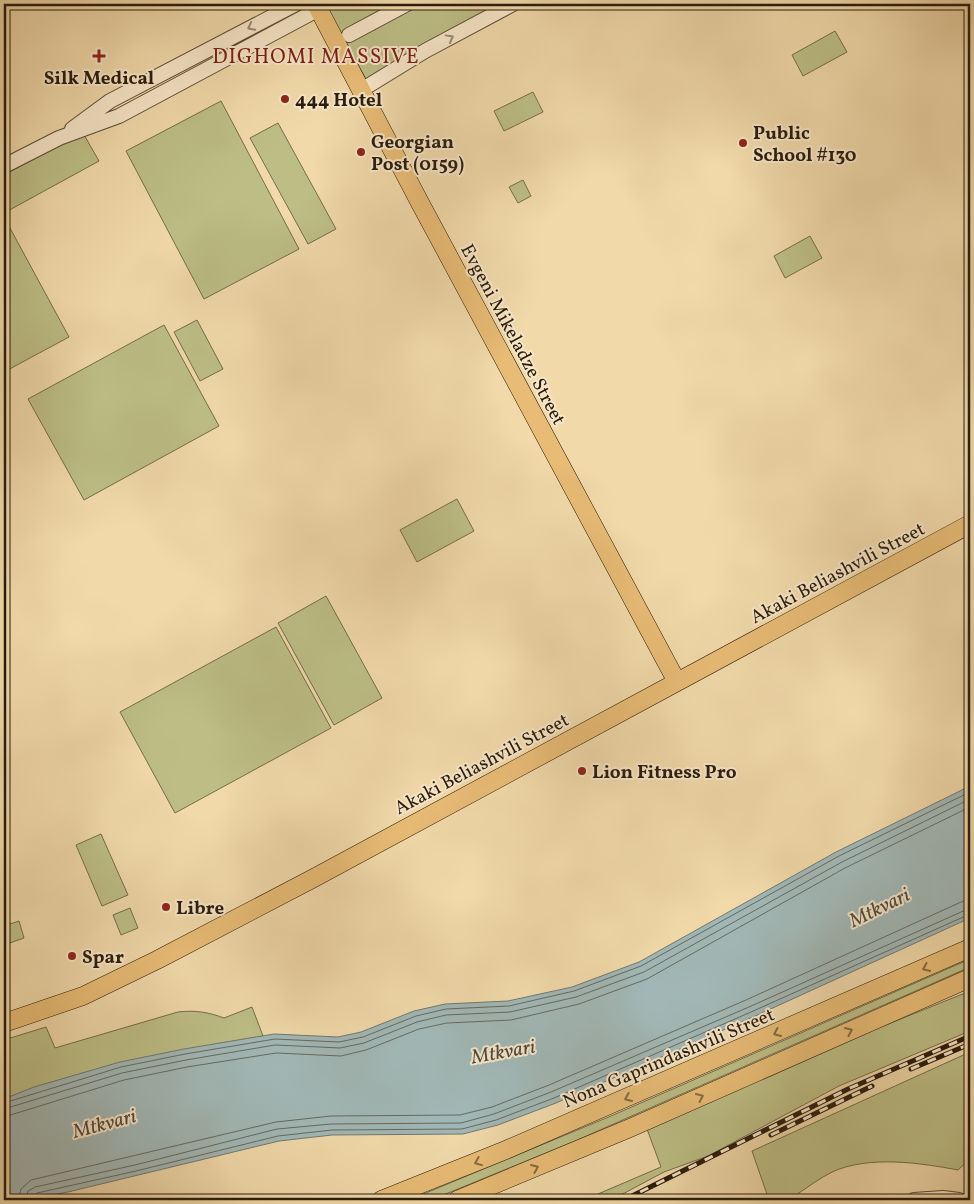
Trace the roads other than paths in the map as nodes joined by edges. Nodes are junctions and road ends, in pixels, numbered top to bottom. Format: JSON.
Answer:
{"nodes":[{"id":1,"x":296,"y":4,"type":"edge"},
{"id":2,"x":407,"y":4,"type":"edge"},
{"id":3,"x":513,"y":4,"type":"edge"},
{"id":4,"x":318,"y":6,"type":"edge"},
{"id":5,"x":349,"y":34,"type":"dead end"},
{"id":6,"x":154,"y":78,"type":"junction"},
{"id":7,"x":362,"y":89,"type":"junction"},
{"id":8,"x":157,"y":96,"type":"junction"},
{"id":9,"x":100,"y":108,"type":"junction"},
{"id":10,"x":99,"y":124,"type":"junction"},
{"id":11,"x":59,"y":138,"type":"junction"},
{"id":12,"x":4,"y":166,"type":"edge"},
{"id":13,"x":970,"y":524,"type":"edge"},
{"id":14,"x":677,"y":682,"type":"junction"},
{"id":15,"x":970,"y":948,"type":"edge"},
{"id":16,"x":970,"y":978,"type":"edge"},
{"id":17,"x":4,"y":1023,"type":"edge"},
{"id":18,"x":381,"y":1200,"type":"edge"},
{"id":19,"x":457,"y":1200,"type":"edge"},
{"id":20,"x":914,"y":1200,"type":"edge"},
{"id":21,"x":959,"y":1200,"type":"edge"}],
"edges":[{"from":1,"to":6,"type":"street","one_way":true},
{"from":2,"to":5,"type":"street"},
{"from":7,"to":3,"type":"street","one_way":true},
{"from":4,"to":7,"type":"main road","name":"Evgeni Mikeladze Street"},
{"from":4,"to":8,"type":"street"},
{"from":6,"to":8,"type":"street"},
{"from":6,"to":9,"type":"street"},
{"from":7,"to":14,"type":"main road","name":"Evgeni Mikeladze Street"},
{"from":8,"to":10,"type":"street"},
{"from":9,"to":10,"type":"street"},
{"from":9,"to":11,"type":"street"},
{"from":10,"to":11,"type":"street"},
{"from":11,"to":12,"type":"street"},
{"from":13,"to":14,"type":"main road","name":"Akaki Beliashvili Street"},
{"from":14,"to":17,"type":"main road","name":"Akaki Beliashvili Street"},
{"from":15,"to":18,"type":"main road","name":"Nona Gaprindashvili Street","one_way":true},
{"from":19,"to":16,"type":"main road","one_way":true},
{"from":20,"to":21,"type":"street"}]}
